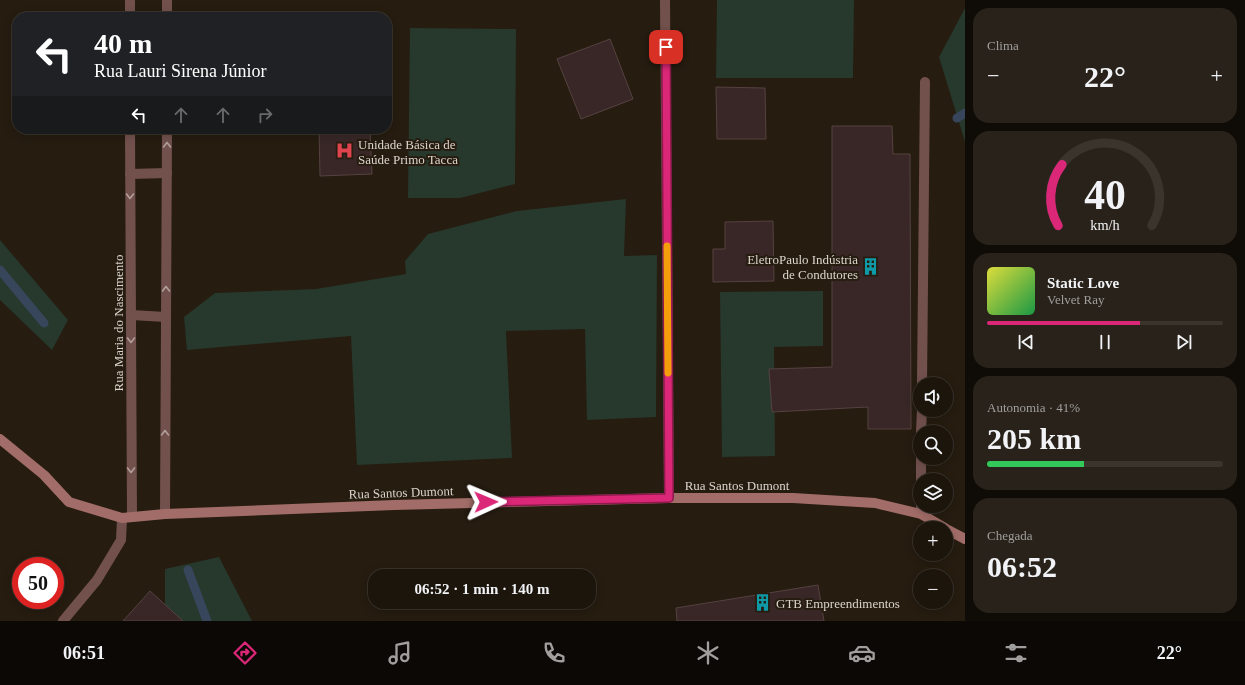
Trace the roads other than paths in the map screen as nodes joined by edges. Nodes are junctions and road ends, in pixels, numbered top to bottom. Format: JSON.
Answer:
{"nodes":[{"id":1,"x":130,"y":0,"type":"edge"},
{"id":2,"x":167,"y":0,"type":"edge"},
{"id":3,"x":665,"y":0,"type":"edge"},
{"id":4,"x":130,"y":12,"type":"edge"},
{"id":5,"x":167,"y":12,"type":"edge"},
{"id":6,"x":925,"y":82,"type":"dead end"},
{"id":7,"x":130,"y":134,"type":"edge"},
{"id":8,"x":167,"y":134,"type":"edge"},
{"id":9,"x":167,"y":173,"type":"junction"},
{"id":10,"x":130,"y":174,"type":"junction"},
{"id":11,"x":131,"y":316,"type":"junction"},
{"id":12,"x":166,"y":317,"type":"junction"},
{"id":13,"x":922,"y":377,"type":"edge"},
{"id":14,"x":0,"y":439,"type":"edge"},
{"id":15,"x":669,"y":498,"type":"junction"},
{"id":16,"x":913,"y":509,"type":"edge"},
{"id":17,"x":925,"y":513,"type":"edge"},
{"id":18,"x":165,"y":514,"type":"junction"},
{"id":19,"x":127,"y":517,"type":"junction"},
{"id":20,"x":936,"y":521,"type":"edge"},
{"id":21,"x":953,"y":532,"type":"edge"},
{"id":22,"x":965,"y":539,"type":"edge"},
{"id":23,"x":63,"y":621,"type":"edge"}],
"edges":[{"from":1,"to":4,"type":"street"},
{"from":2,"to":5,"type":"street"},
{"from":3,"to":15,"type":"street"},
{"from":6,"to":13,"type":"street"},
{"from":7,"to":10,"type":"street","name":"Rua Maria do Nascimento"},
{"from":9,"to":8,"type":"street","one_way":true},
{"from":9,"to":10,"type":"street"},
{"from":12,"to":9,"type":"street","one_way":true},
{"from":10,"to":11,"type":"street","name":"Rua Maria do Nascimento","one_way":true},
{"from":11,"to":12,"type":"street"},
{"from":11,"to":19,"type":"street","name":"Rua Maria do Nascimento","one_way":true},
{"from":18,"to":12,"type":"street","one_way":true},
{"from":14,"to":19,"type":"main road","name":"Rua Santos Dumont"},
{"from":15,"to":16,"type":"main road","name":"Rua Santos Dumont"},
{"from":15,"to":18,"type":"main road","name":"Rua Santos Dumont"},
{"from":17,"to":20,"type":"main road","name":"Rua Santos Dumont"},
{"from":18,"to":19,"type":"main road","name":"Rua Santos Dumont"},
{"from":19,"to":23,"type":"street","name":"Rua Maria do Nascimento"},
{"from":21,"to":22,"type":"main road","name":"Rua Santos Dumont"}]}
